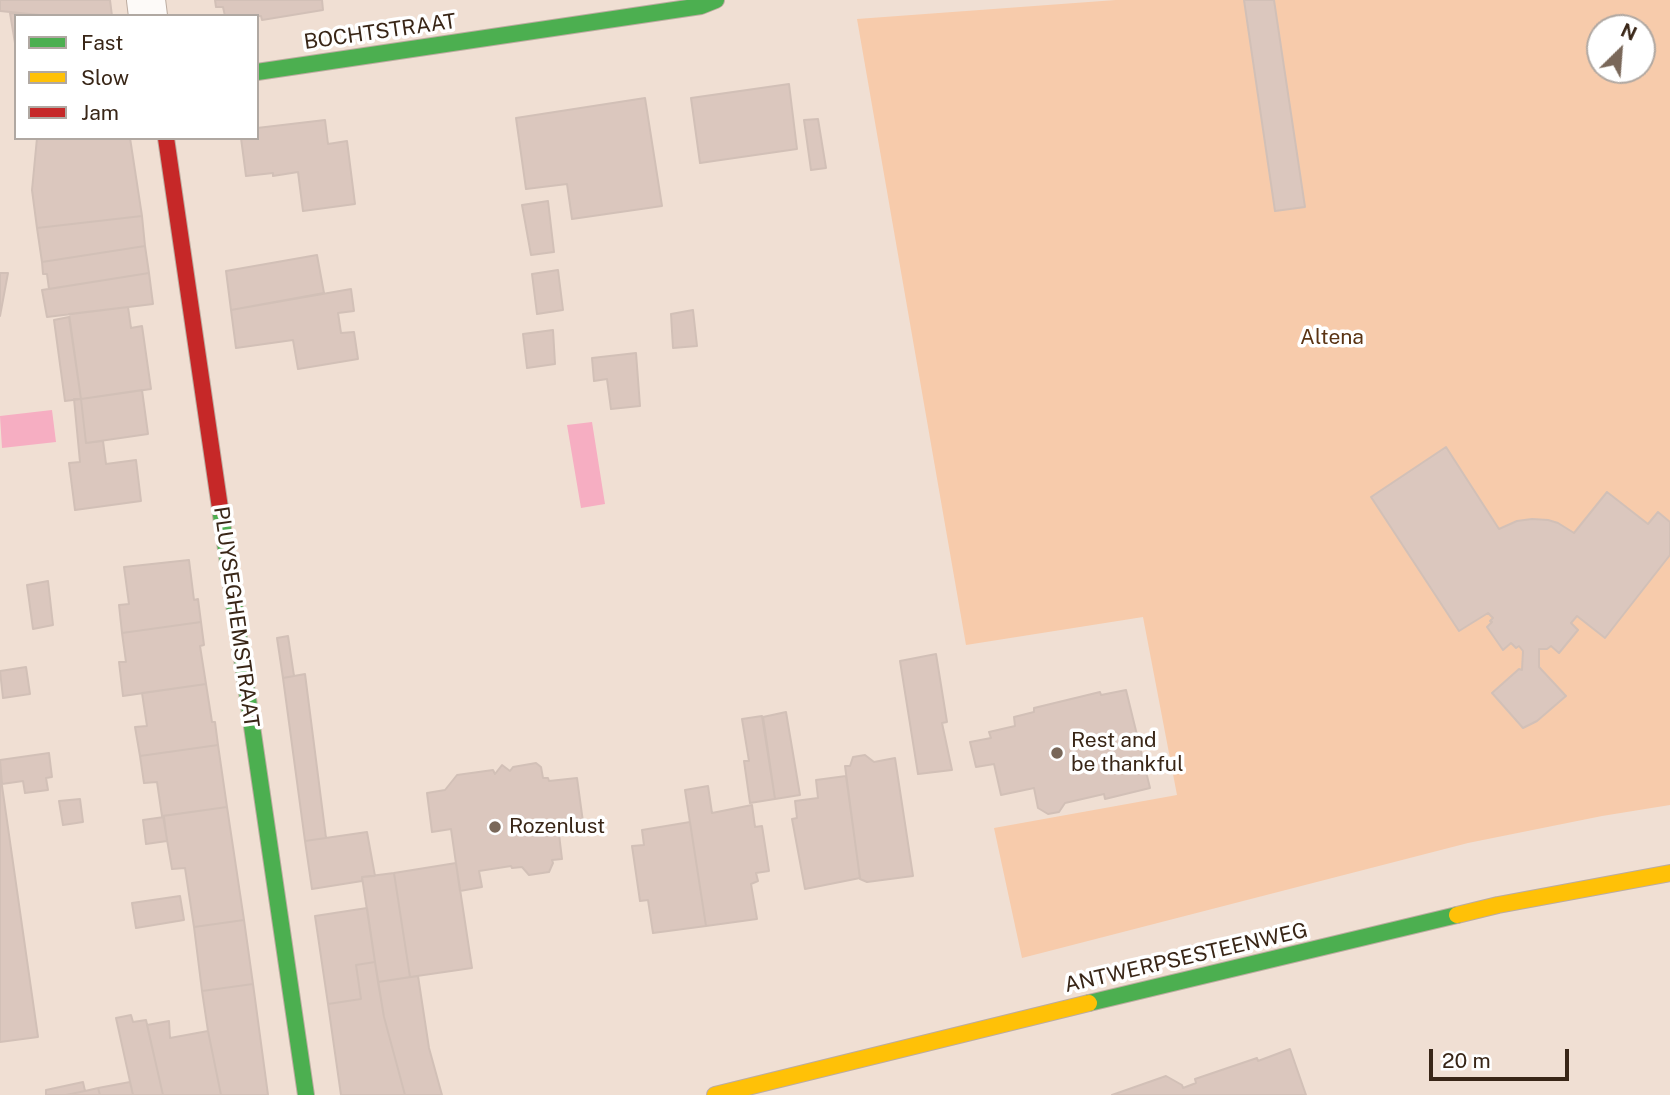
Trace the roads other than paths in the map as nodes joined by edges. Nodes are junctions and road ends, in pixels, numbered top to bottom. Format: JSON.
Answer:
{"nodes":[{"id":1,"x":716,"y":0,"type":"edge"},
{"id":2,"x":259,"y":72,"type":"edge"},
{"id":3,"x":166,"y":140,"type":"edge"},
{"id":4,"x":1670,"y":873,"type":"edge"},
{"id":5,"x":306,"y":1095,"type":"edge"},
{"id":6,"x":715,"y":1095,"type":"edge"}],
"edges":[{"from":1,"to":2,"type":"street","name":"BOCHTSTRAAT"},
{"from":3,"to":5,"type":"street","name":"PLUYSEGHEMSTRAAT"},
{"from":4,"to":6,"type":"street","name":"ANTWERPSESTEENWEG"}]}
